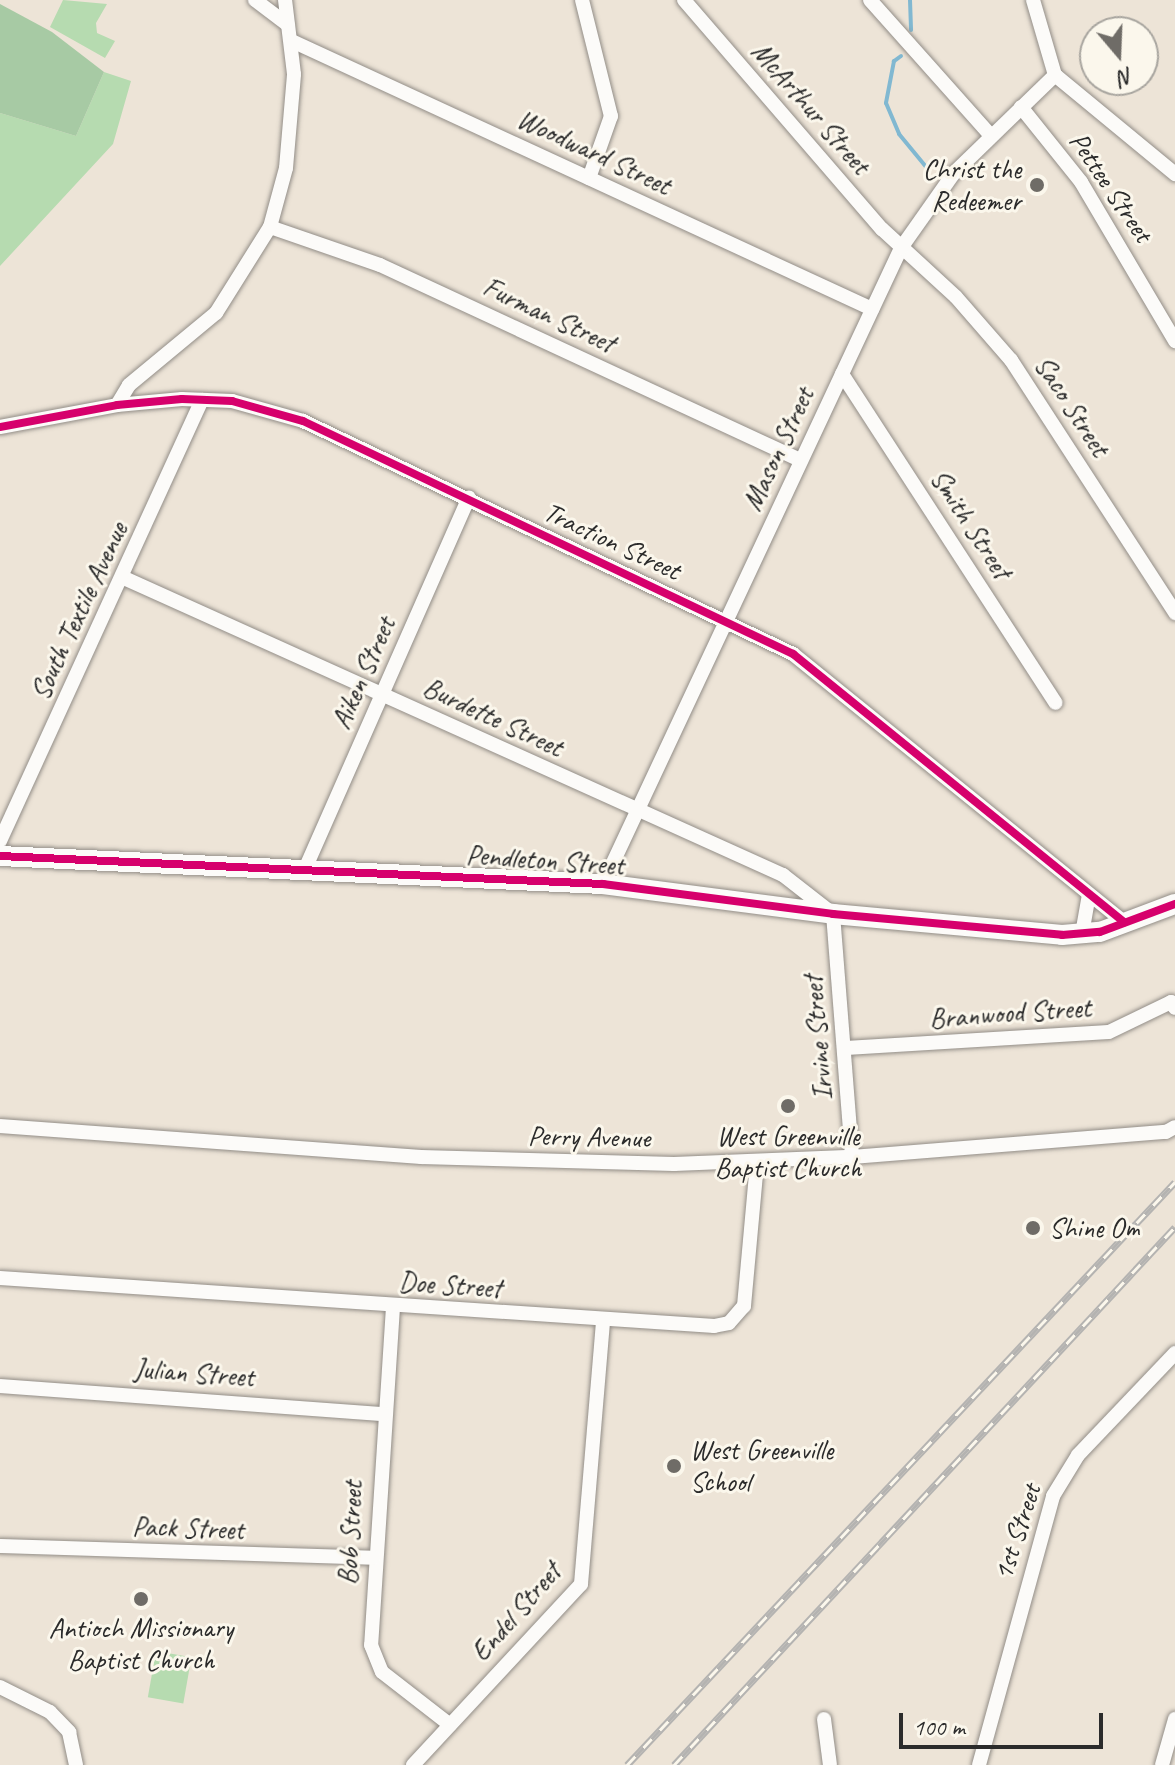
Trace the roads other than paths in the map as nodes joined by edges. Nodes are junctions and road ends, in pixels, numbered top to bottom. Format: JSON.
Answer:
{"nodes":[{"id":1,"x":255,"y":0,"type":"edge"},
{"id":2,"x":285,"y":0,"type":"edge"},
{"id":3,"x":582,"y":0,"type":"edge"},
{"id":4,"x":684,"y":0,"type":"edge"},
{"id":5,"x":870,"y":0,"type":"edge"},
{"id":6,"x":1033,"y":0,"type":"edge"},
{"id":7,"x":288,"y":25,"type":"junction"},
{"id":8,"x":294,"y":42,"type":"junction"},
{"id":9,"x":1055,"y":75,"type":"junction"},
{"id":10,"x":1021,"y":107,"type":"junction"},
{"id":11,"x":991,"y":136,"type":"junction"},
{"id":12,"x":1175,"y":174,"type":"edge"},
{"id":13,"x":589,"y":178,"type":"junction"},
{"id":14,"x":270,"y":227,"type":"junction"},
{"id":15,"x":901,"y":248,"type":"junction"},
{"id":16,"x":872,"y":309,"type":"junction"},
{"id":17,"x":1175,"y":341,"type":"edge"},
{"id":18,"x":842,"y":374,"type":"junction"},
{"id":19,"x":202,"y":400,"type":"junction"},
{"id":20,"x":117,"y":405,"type":"junction"},
{"id":21,"x":0,"y":427,"type":"edge"},
{"id":22,"x":801,"y":460,"type":"junction"},
{"id":23,"x":469,"y":498,"type":"junction"},
{"id":24,"x":124,"y":578,"type":"junction"},
{"id":25,"x":1175,"y":613,"type":"edge"},
{"id":26,"x":727,"y":620,"type":"junction"},
{"id":27,"x":381,"y":694,"type":"junction"},
{"id":28,"x":1056,"y":703,"type":"dead end"},
{"id":29,"x":637,"y":809,"type":"junction"},
{"id":30,"x":0,"y":841,"type":"edge"},
{"id":31,"x":0,"y":856,"type":"edge"},
{"id":32,"x":305,"y":869,"type":"junction"},
{"id":33,"x":603,"y":884,"type":"junction"},
{"id":34,"x":1089,"y":895,"type":"junction"},
{"id":35,"x":1175,"y":904,"type":"edge"},
{"id":36,"x":833,"y":914,"type":"junction"},
{"id":37,"x":1124,"y":922,"type":"junction"},
{"id":38,"x":1082,"y":934,"type":"junction"},
{"id":39,"x":1173,"y":1005,"type":"edge"},
{"id":40,"x":846,"y":1048,"type":"junction"},
{"id":41,"x":0,"y":1126,"type":"edge"},
{"id":42,"x":1171,"y":1129,"type":"edge"},
{"id":43,"x":852,"y":1157,"type":"junction"},
{"id":44,"x":757,"y":1162,"type":"junction"},
{"id":45,"x":0,"y":1278,"type":"edge"},
{"id":46,"x":393,"y":1307,"type":"junction"},
{"id":47,"x":603,"y":1321,"type":"junction"},
{"id":48,"x":1175,"y":1353,"type":"edge"},
{"id":49,"x":0,"y":1386,"type":"edge"},
{"id":50,"x":384,"y":1414,"type":"junction"},
{"id":51,"x":0,"y":1546,"type":"edge"},
{"id":52,"x":374,"y":1558,"type":"junction"},
{"id":53,"x":0,"y":1687,"type":"edge"},
{"id":54,"x":824,"y":1719,"type":"dead end"},
{"id":55,"x":1175,"y":1719,"type":"edge"},
{"id":56,"x":450,"y":1725,"type":"junction"},
{"id":57,"x":76,"y":1765,"type":"edge"},
{"id":58,"x":413,"y":1765,"type":"edge"},
{"id":59,"x":830,"y":1765,"type":"edge"},
{"id":60,"x":979,"y":1765,"type":"edge"},
{"id":61,"x":1162,"y":1765,"type":"edge"}],
"edges":[{"from":1,"to":7,"type":"street"},
{"from":2,"to":7,"type":"street"},
{"from":3,"to":13,"type":"street"},
{"from":4,"to":15,"type":"street","name":"McArthur Street"},
{"from":5,"to":11,"type":"street"},
{"from":6,"to":9,"type":"street"},
{"from":7,"to":8,"type":"street"},
{"from":8,"to":13,"type":"street","name":"Woodward Street"},
{"from":8,"to":14,"type":"street"},
{"from":9,"to":10,"type":"street","name":"Mason Street"},
{"from":9,"to":12,"type":"street"},
{"from":10,"to":11,"type":"street","name":"Mason Street"},
{"from":10,"to":17,"type":"street","name":"Pettee Street"},
{"from":11,"to":15,"type":"street","name":"Mason Street"},
{"from":13,"to":16,"type":"street","name":"Woodward Street"},
{"from":14,"to":20,"type":"street"},
{"from":14,"to":22,"type":"street","name":"Furman Street"},
{"from":15,"to":16,"type":"street","name":"Mason Street"},
{"from":15,"to":25,"type":"street","name":"Saco Street"},
{"from":16,"to":18,"type":"street","name":"Mason Street"},
{"from":18,"to":22,"type":"street","name":"Mason Street"},
{"from":18,"to":28,"type":"street","name":"Smith Street"},
{"from":19,"to":20,"type":"street","name":"Traction Street"},
{"from":19,"to":23,"type":"street","name":"Traction Street"},
{"from":19,"to":24,"type":"street","name":"South Textile Avenue"},
{"from":20,"to":21,"type":"street","name":"Traction Street"},
{"from":22,"to":26,"type":"street","name":"Mason Street"},
{"from":23,"to":26,"type":"street","name":"Traction Street"},
{"from":23,"to":27,"type":"street","name":"Aiken Street"},
{"from":24,"to":27,"type":"street","name":"Burdette Street"},
{"from":24,"to":30,"type":"street","name":"South Textile Avenue"},
{"from":26,"to":29,"type":"street","name":"Mason Street"},
{"from":26,"to":34,"type":"street","name":"Traction Street"},
{"from":27,"to":29,"type":"street","name":"Burdette Street"},
{"from":27,"to":32,"type":"street","name":"Aiken Street"},
{"from":29,"to":33,"type":"street","name":"Mason Street"},
{"from":29,"to":36,"type":"street","name":"Burdette Street"},
{"from":31,"to":32,"type":"main road","name":"Pendleton Street"},
{"from":32,"to":33,"type":"main road","name":"Pendleton Street"},
{"from":33,"to":36,"type":"main road","name":"Pendleton Street"},
{"from":34,"to":37,"type":"street","name":"Traction Street"},
{"from":34,"to":38,"type":"street"},
{"from":35,"to":37,"type":"main road","name":"Pendleton Street"},
{"from":36,"to":38,"type":"main road","name":"Pendleton Street"},
{"from":36,"to":40,"type":"street","name":"Irvine Street"},
{"from":37,"to":38,"type":"main road","name":"Pendleton Street"},
{"from":39,"to":40,"type":"street","name":"Branwood Street"},
{"from":40,"to":43,"type":"street","name":"Irvine Street"},
{"from":41,"to":44,"type":"street","name":"Perry Avenue"},
{"from":42,"to":43,"type":"street","name":"Perry Avenue"},
{"from":43,"to":44,"type":"street","name":"Perry Avenue"},
{"from":44,"to":47,"type":"street","name":"Doe Street"},
{"from":45,"to":46,"type":"street","name":"Doe Street"},
{"from":46,"to":47,"type":"street","name":"Doe Street"},
{"from":46,"to":50,"type":"street","name":"Bob Street"},
{"from":47,"to":56,"type":"street","name":"Endel Street"},
{"from":48,"to":60,"type":"street","name":"1st Street"},
{"from":49,"to":50,"type":"street","name":"Julian Street"},
{"from":50,"to":52,"type":"street","name":"Bob Street"},
{"from":51,"to":52,"type":"street","name":"Pack Street"},
{"from":52,"to":56,"type":"street","name":"Bob Street"},
{"from":53,"to":57,"type":"street"},
{"from":54,"to":59,"type":"street"},
{"from":55,"to":61,"type":"street"},
{"from":56,"to":58,"type":"street","name":"Endel Street"}]}
